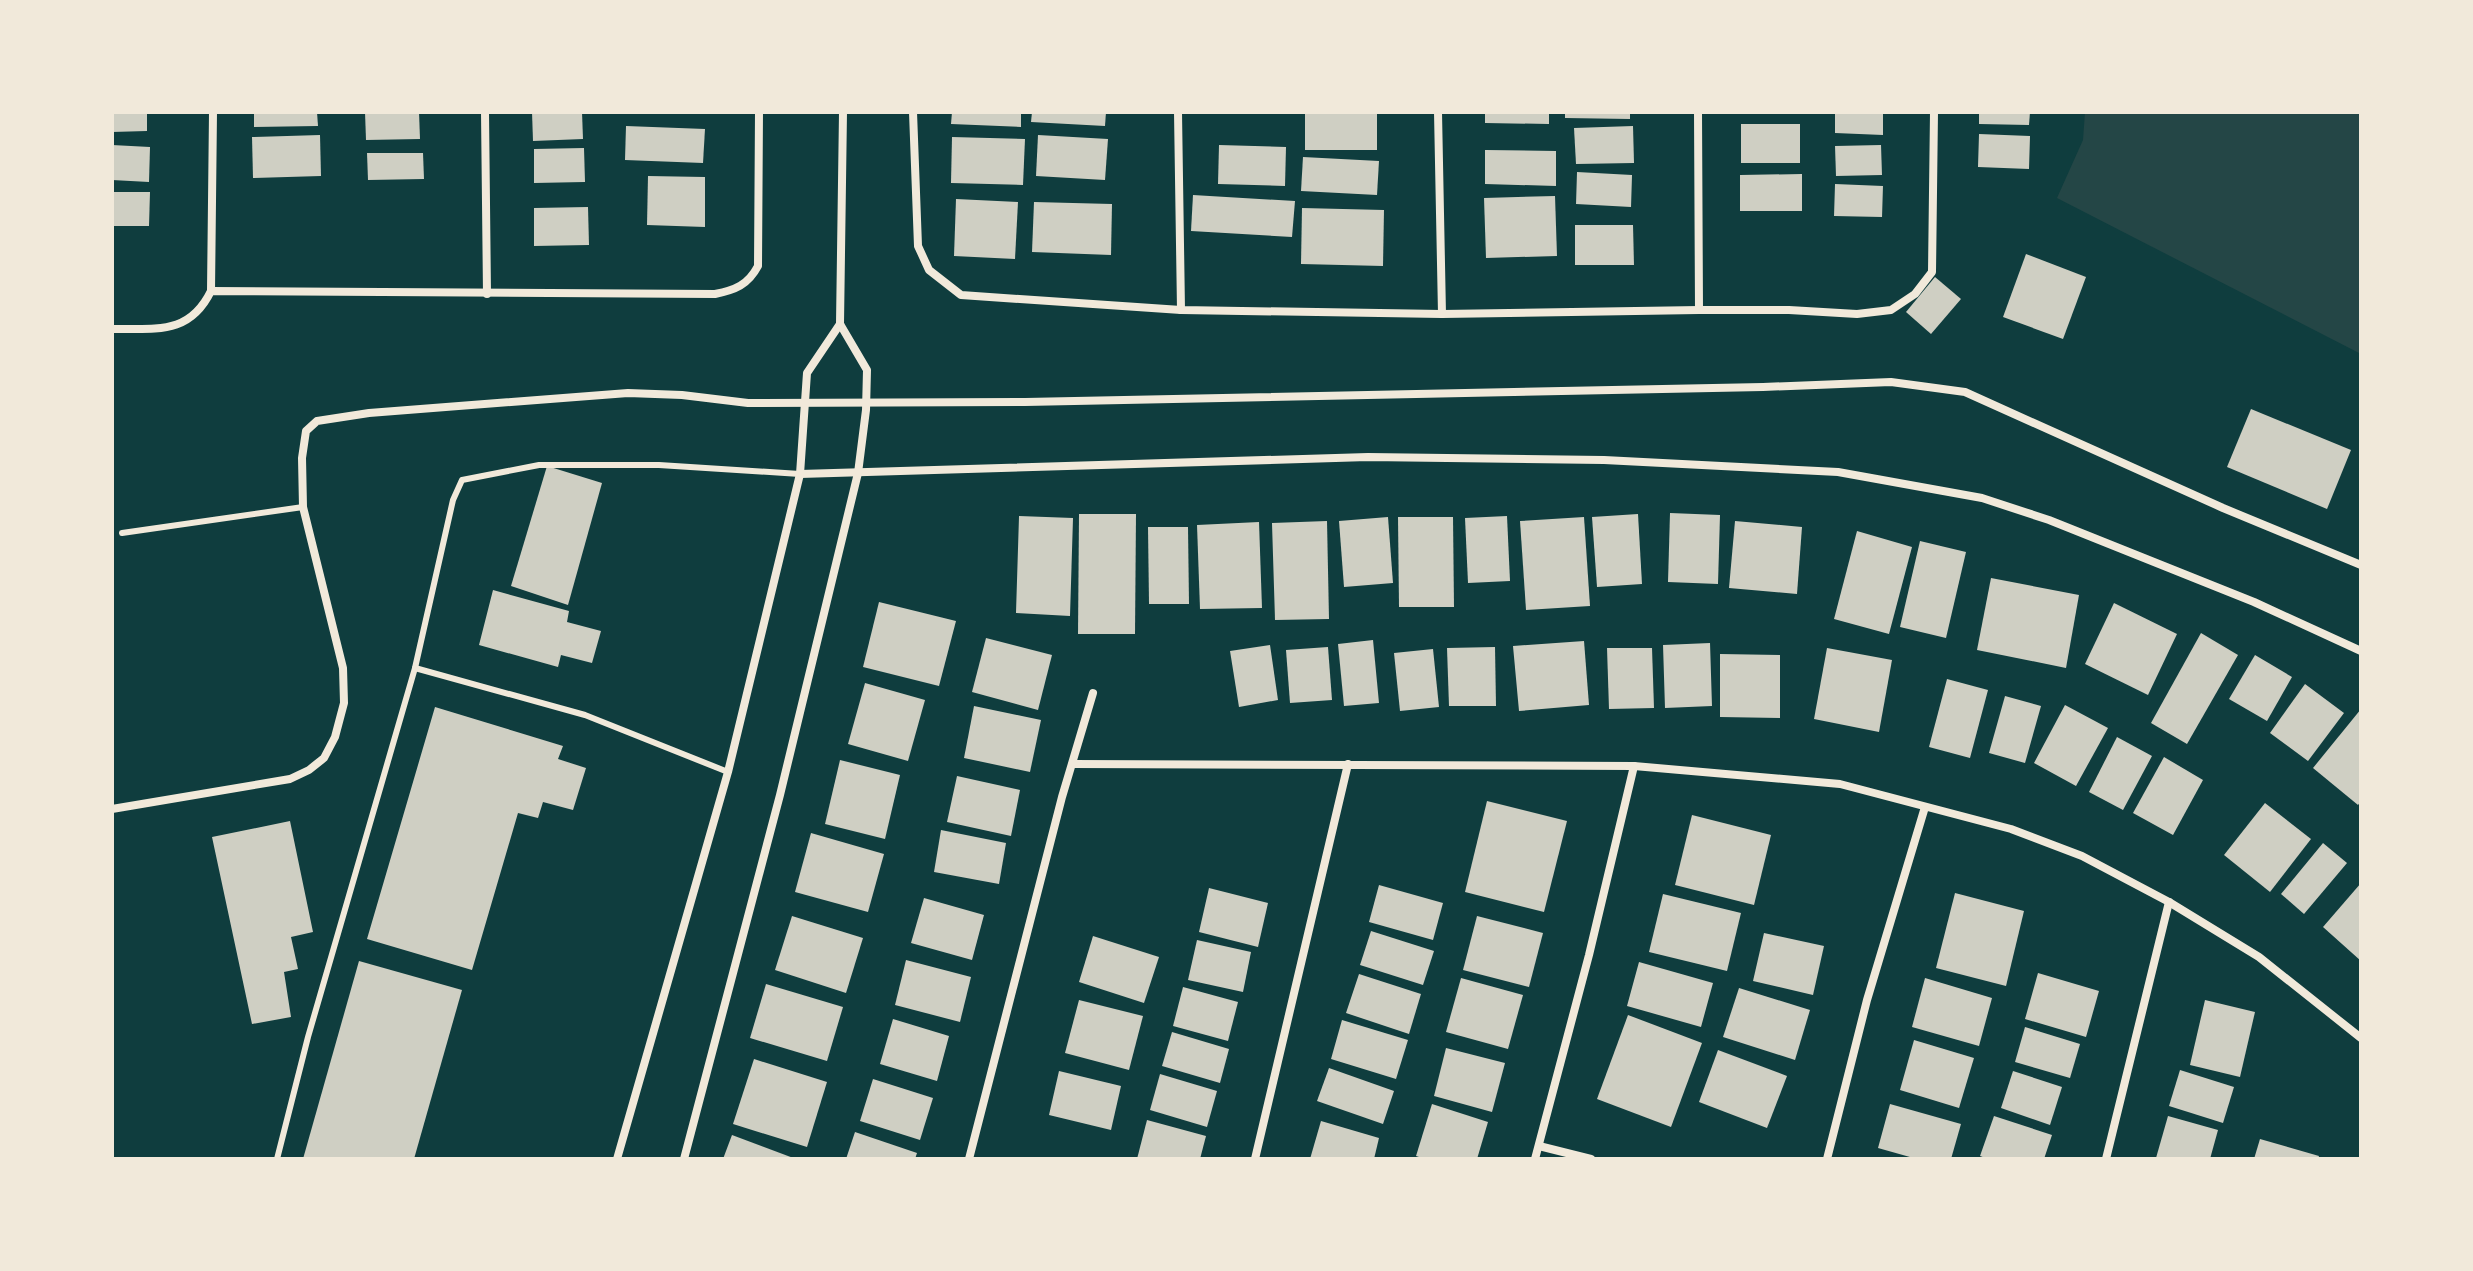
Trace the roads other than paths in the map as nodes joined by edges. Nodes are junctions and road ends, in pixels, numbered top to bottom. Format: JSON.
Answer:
{"nodes":[{"id":1,"x":213,"y":112,"type":"edge"},
{"id":2,"x":485,"y":112,"type":"edge"},
{"id":3,"x":759,"y":112,"type":"edge"},
{"id":4,"x":843,"y":112,"type":"edge"},
{"id":5,"x":913,"y":112,"type":"edge"},
{"id":6,"x":1178,"y":112,"type":"edge"},
{"id":7,"x":1438,"y":112,"type":"edge"},
{"id":8,"x":1698,"y":112,"type":"edge"},
{"id":9,"x":1934,"y":112,"type":"edge"},
{"id":10,"x":211,"y":291,"type":"junction"},
{"id":11,"x":487,"y":294,"type":"junction"},
{"id":12,"x":1181,"y":310,"type":"junction"},
{"id":13,"x":1699,"y":310,"type":"junction"},
{"id":14,"x":1442,"y":314,"type":"junction"},
{"id":15,"x":840,"y":324,"type":"junction"},
{"id":16,"x":112,"y":329,"type":"edge"},
{"id":17,"x":858,"y":473,"type":"junction"},
{"id":18,"x":800,"y":474,"type":"junction"},
{"id":19,"x":303,"y":507,"type":"junction"},
{"id":20,"x":122,"y":533,"type":"dead end"},
{"id":21,"x":2361,"y":565,"type":"edge"},
{"id":22,"x":2361,"y":651,"type":"edge"},
{"id":23,"x":415,"y":668,"type":"junction"},
{"id":24,"x":1093,"y":693,"type":"dead end"},
{"id":25,"x":1073,"y":764,"type":"junction"},
{"id":26,"x":1348,"y":764,"type":"junction"},
{"id":27,"x":1634,"y":766,"type":"junction"},
{"id":28,"x":728,"y":772,"type":"junction"},
{"id":29,"x":1925,"y":807,"type":"junction"},
{"id":30,"x":112,"y":809,"type":"edge"},
{"id":31,"x":2169,"y":902,"type":"junction"},
{"id":32,"x":2361,"y":1038,"type":"edge"},
{"id":33,"x":1539,"y":1146,"type":"junction"},
{"id":34,"x":277,"y":1159,"type":"edge"},
{"id":35,"x":617,"y":1159,"type":"edge"},
{"id":36,"x":684,"y":1159,"type":"edge"},
{"id":37,"x":969,"y":1159,"type":"edge"},
{"id":38,"x":1255,"y":1159,"type":"edge"},
{"id":39,"x":1535,"y":1159,"type":"edge"},
{"id":40,"x":1591,"y":1159,"type":"edge"},
{"id":41,"x":1827,"y":1159,"type":"edge"},
{"id":42,"x":2106,"y":1159,"type":"edge"}],
"edges":[{"from":1,"to":10,"type":"street"},
{"from":2,"to":11,"type":"street"},
{"from":3,"to":11,"type":"street"},
{"from":4,"to":15,"type":"street"},
{"from":5,"to":12,"type":"street"},
{"from":6,"to":12,"type":"street"},
{"from":7,"to":14,"type":"street"},
{"from":8,"to":13,"type":"street"},
{"from":9,"to":13,"type":"street"},
{"from":10,"to":11,"type":"street"},
{"from":10,"to":16,"type":"street"},
{"from":12,"to":14,"type":"street"},
{"from":13,"to":14,"type":"street"},
{"from":15,"to":17,"type":"street"},
{"from":15,"to":18,"type":"street"},
{"from":17,"to":18,"type":"street"},
{"from":17,"to":22,"type":"street"},
{"from":17,"to":36,"type":"street"},
{"from":18,"to":23,"type":"lane"},
{"from":18,"to":28,"type":"street"},
{"from":19,"to":20,"type":"lane"},
{"from":19,"to":21,"type":"street"},
{"from":19,"to":30,"type":"street"},
{"from":23,"to":28,"type":"lane"},
{"from":23,"to":34,"type":"lane"},
{"from":24,"to":25,"type":"street"},
{"from":25,"to":26,"type":"street"},
{"from":25,"to":37,"type":"street"},
{"from":26,"to":27,"type":"street"},
{"from":26,"to":38,"type":"street"},
{"from":27,"to":29,"type":"street"},
{"from":27,"to":33,"type":"street"},
{"from":28,"to":35,"type":"street"},
{"from":29,"to":31,"type":"street"},
{"from":29,"to":41,"type":"street"},
{"from":31,"to":32,"type":"street"},
{"from":31,"to":42,"type":"street"},
{"from":33,"to":39,"type":"street"},
{"from":33,"to":40,"type":"street"}]}
